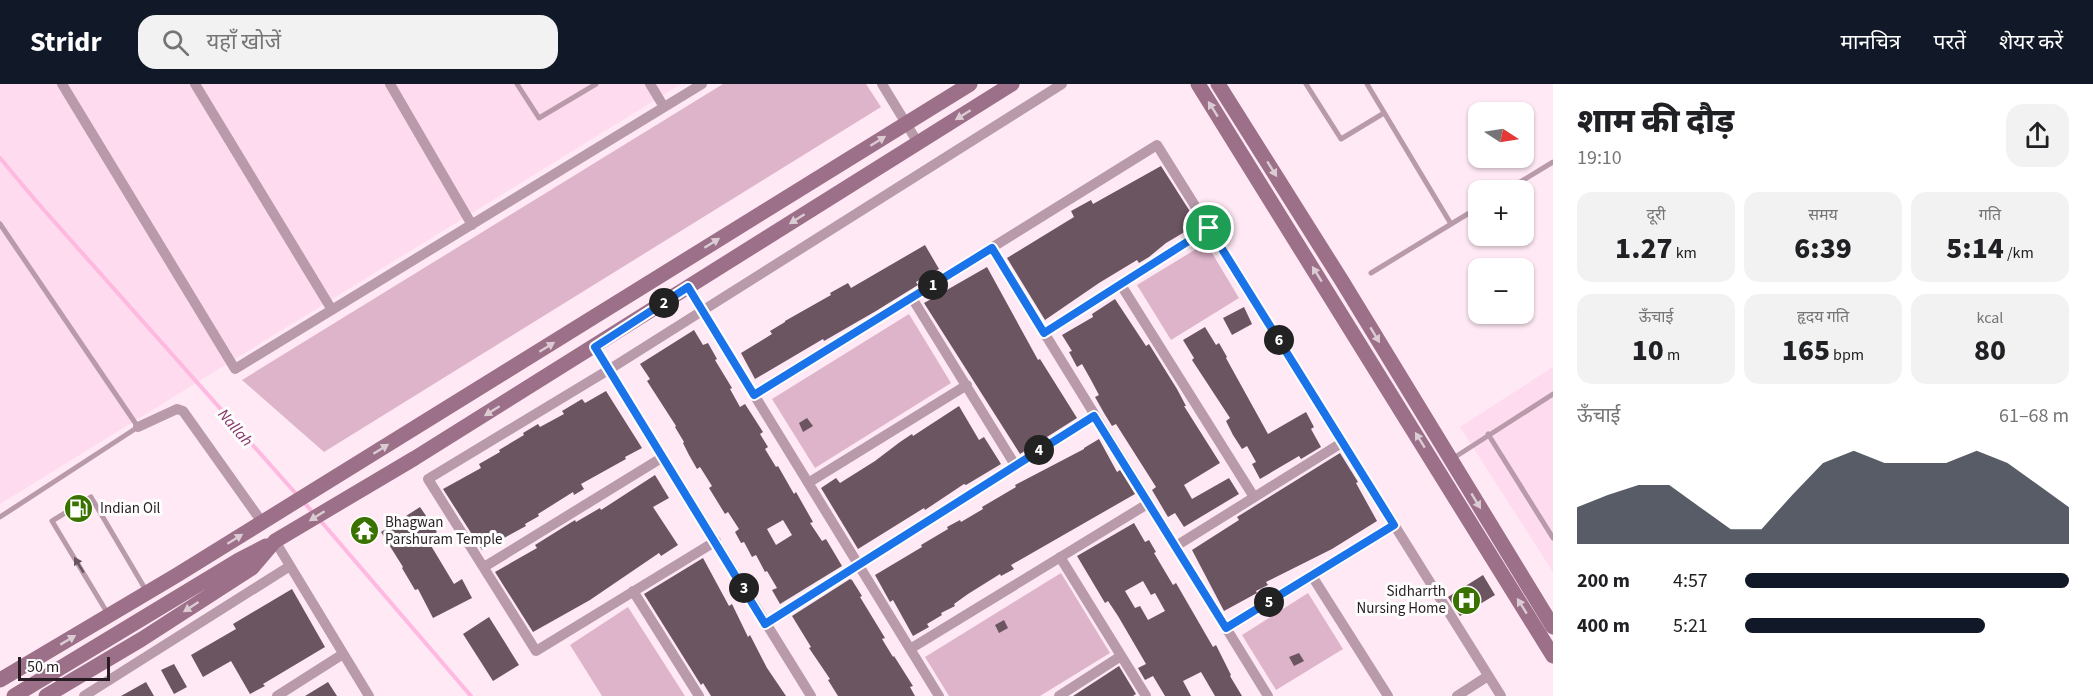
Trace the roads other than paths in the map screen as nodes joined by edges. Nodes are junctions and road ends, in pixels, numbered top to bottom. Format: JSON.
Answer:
{"nodes":[{"id":1,"x":62,"y":84,"type":"edge"},
{"id":2,"x":195,"y":84,"type":"edge"},
{"id":3,"x":390,"y":84,"type":"edge"},
{"id":4,"x":517,"y":84,"type":"edge"},
{"id":5,"x":596,"y":84,"type":"edge"},
{"id":6,"x":650,"y":84,"type":"edge"},
{"id":7,"x":702,"y":84,"type":"edge"},
{"id":8,"x":882,"y":84,"type":"edge"},
{"id":9,"x":970,"y":84,"type":"edge"},
{"id":10,"x":1012,"y":84,"type":"edge"},
{"id":11,"x":1062,"y":84,"type":"edge"},
{"id":12,"x":1198,"y":84,"type":"edge"},
{"id":13,"x":1218,"y":84,"type":"edge"},
{"id":14,"x":1306,"y":84,"type":"edge"},
{"id":15,"x":1367,"y":84,"type":"edge"},
{"id":16,"x":664,"y":107,"type":"junction"},
{"id":17,"x":1384,"y":113,"type":"junction"},
{"id":18,"x":906,"y":123,"type":"junction"},
{"id":19,"x":918,"y":143,"type":"junction"},
{"id":20,"x":1553,"y":162,"type":"edge"},
{"id":21,"x":1523,"y":180,"type":"edge"},
{"id":22,"x":1468,"y":214,"type":"edge"},
{"id":23,"x":0,"y":224,"type":"edge"},
{"id":24,"x":1451,"y":224,"type":"junction"},
{"id":25,"x":472,"y":225,"type":"junction"},
{"id":26,"x":1209,"y":228,"type":"junction"},
{"id":27,"x":992,"y":248,"type":"junction"},
{"id":28,"x":1371,"y":273,"type":"dead end"},
{"id":29,"x":1121,"y":285,"type":"junction"},
{"id":30,"x":688,"y":287,"type":"junction"},
{"id":31,"x":912,"y":298,"type":"junction"},
{"id":32,"x":332,"y":310,"type":"junction"},
{"id":33,"x":702,"y":310,"type":"junction"},
{"id":34,"x":582,"y":325,"type":"junction"},
{"id":35,"x":1044,"y":333,"type":"junction"},
{"id":36,"x":595,"y":347,"type":"junction"},
{"id":37,"x":610,"y":369,"type":"junction"},
{"id":38,"x":967,"y":386,"type":"junction"},
{"id":39,"x":1553,"y":394,"type":"edge"},
{"id":40,"x":754,"y":395,"type":"junction"},
{"id":41,"x":1094,"y":416,"type":"junction"},
{"id":42,"x":138,"y":428,"type":"junction"},
{"id":43,"x":1488,"y":435,"type":"junction"},
{"id":44,"x":1343,"y":442,"type":"junction"},
{"id":45,"x":663,"y":457,"type":"junction"},
{"id":46,"x":1451,"y":460,"type":"junction"},
{"id":47,"x":1015,"y":465,"type":"junction"},
{"id":48,"x":808,"y":483,"type":"junction"},
{"id":49,"x":1254,"y":497,"type":"junction"},
{"id":50,"x":1149,"y":503,"type":"junction"},
{"id":51,"x":0,"y":517,"type":"edge"},
{"id":52,"x":269,"y":518,"type":"junction"},
{"id":53,"x":1394,"y":525,"type":"junction"},
{"id":54,"x":281,"y":538,"type":"junction"},
{"id":55,"x":1553,"y":538,"type":"edge"},
{"id":56,"x":716,"y":541,"type":"junction"},
{"id":57,"x":1176,"y":546,"type":"junction"},
{"id":58,"x":1060,"y":557,"type":"junction"},
{"id":59,"x":857,"y":565,"type":"junction"},
{"id":60,"x":290,"y":566,"type":"junction"},
{"id":61,"x":484,"y":567,"type":"junction"},
{"id":62,"x":1312,"y":576,"type":"junction"},
{"id":63,"x":633,"y":591,"type":"junction"},
{"id":64,"x":147,"y":592,"type":"junction"},
{"id":65,"x":109,"y":615,"type":"junction"},
{"id":66,"x":765,"y":624,"type":"junction"},
{"id":67,"x":1553,"y":627,"type":"edge"},
{"id":68,"x":1226,"y":628,"type":"junction"},
{"id":69,"x":910,"y":648,"type":"junction"},
{"id":70,"x":343,"y":654,"type":"junction"},
{"id":71,"x":1120,"y":656,"type":"junction"},
{"id":72,"x":1553,"y":656,"type":"edge"},
{"id":73,"x":1488,"y":676,"type":"junction"},
{"id":74,"x":0,"y":681,"type":"edge"},
{"id":75,"x":14,"y":696,"type":"edge"},
{"id":76,"x":46,"y":696,"type":"edge"},
{"id":77,"x":84,"y":696,"type":"edge"},
{"id":78,"x":277,"y":696,"type":"edge"},
{"id":79,"x":369,"y":696,"type":"edge"},
{"id":80,"x":699,"y":696,"type":"edge"},
{"id":81,"x":811,"y":696,"type":"edge"},
{"id":82,"x":939,"y":696,"type":"edge"},
{"id":83,"x":1059,"y":696,"type":"edge"},
{"id":84,"x":1146,"y":696,"type":"edge"},
{"id":85,"x":1268,"y":696,"type":"edge"},
{"id":86,"x":1388,"y":696,"type":"edge"},
{"id":87,"x":1457,"y":696,"type":"edge"},
{"id":88,"x":1501,"y":696,"type":"edge"}],
"edges":[{"from":1,"to":32,"type":"street"},
{"from":2,"to":32,"type":"street"},
{"from":3,"to":25,"type":"street"},
{"from":4,"to":5,"type":"lane"},
{"from":6,"to":16,"type":"street"},
{"from":7,"to":16,"type":"street"},
{"from":8,"to":18,"type":"street"},
{"from":9,"to":18,"type":"street"},
{"from":10,"to":19,"type":"street","one_way":true},
{"from":11,"to":33,"type":"street"},
{"from":72,"to":12,"type":"street","one_way":true},
{"from":13,"to":46,"type":"street","one_way":true},
{"from":14,"to":17,"type":"lane"},
{"from":15,"to":17,"type":"lane"},
{"from":16,"to":25,"type":"street"},
{"from":17,"to":24,"type":"lane"},
{"from":18,"to":19,"type":"street"},
{"from":34,"to":18,"type":"street","one_way":true},
{"from":19,"to":30,"type":"street","one_way":true},
{"from":20,"to":21,"type":"lane"},
{"from":22,"to":24,"type":"lane"},
{"from":23,"to":42,"type":"lane"},
{"from":24,"to":28,"type":"lane"},
{"from":25,"to":32,"type":"street"},
{"from":26,"to":27,"type":"street"},
{"from":26,"to":29,"type":"street"},
{"from":26,"to":44,"type":"street"},
{"from":27,"to":31,"type":"street"},
{"from":27,"to":35,"type":"street"},
{"from":29,"to":35,"type":"street"},
{"from":29,"to":49,"type":"street"},
{"from":30,"to":33,"type":"street"},
{"from":30,"to":36,"type":"street"},
{"from":31,"to":38,"type":"street"},
{"from":31,"to":40,"type":"street"},
{"from":33,"to":37,"type":"street"},
{"from":33,"to":40,"type":"street"},
{"from":34,"to":36,"type":"street"},
{"from":52,"to":34,"type":"street","one_way":true},
{"from":35,"to":41,"type":"street"},
{"from":36,"to":37,"type":"street"},
{"from":36,"to":54,"type":"street","one_way":true},
{"from":37,"to":45,"type":"street"},
{"from":37,"to":61,"type":"street"},
{"from":38,"to":47,"type":"street"},
{"from":38,"to":48,"type":"street"},
{"from":39,"to":43,"type":"lane"},
{"from":40,"to":48,"type":"street"},
{"from":41,"to":47,"type":"street"},
{"from":41,"to":50,"type":"street"},
{"from":42,"to":51,"type":"lane"},
{"from":42,"to":52,"type":"street"},
{"from":43,"to":46,"type":"lane"},
{"from":43,"to":55,"type":"lane"},
{"from":44,"to":49,"type":"street"},
{"from":44,"to":53,"type":"street"},
{"from":45,"to":56,"type":"street"},
{"from":45,"to":61,"type":"street"},
{"from":46,"to":67,"type":"street","one_way":true},
{"from":47,"to":59,"type":"street"},
{"from":48,"to":59,"type":"street"},
{"from":49,"to":57,"type":"street"},
{"from":50,"to":57,"type":"street"},
{"from":50,"to":58,"type":"street"},
{"from":64,"to":52,"type":"street","one_way":true},
{"from":53,"to":62,"type":"street"},
{"from":53,"to":73,"type":"street"},
{"from":54,"to":60,"type":"street"},
{"from":54,"to":75,"type":"street"},
{"from":54,"to":76,"type":"street","one_way":true},
{"from":56,"to":63,"type":"street"},
{"from":56,"to":66,"type":"street"},
{"from":57,"to":68,"type":"street"},
{"from":58,"to":69,"type":"street"},
{"from":58,"to":71,"type":"street"},
{"from":59,"to":66,"type":"street"},
{"from":59,"to":69,"type":"street"},
{"from":60,"to":70,"type":"street"},
{"from":60,"to":77,"type":"street"},
{"from":61,"to":63,"type":"street"},
{"from":62,"to":68,"type":"street"},
{"from":62,"to":86,"type":"street"},
{"from":63,"to":80,"type":"street"},
{"from":64,"to":65,"type":"street"},
{"from":65,"to":64,"type":"lane","one_way":true},
{"from":74,"to":65,"type":"street","one_way":true},
{"from":66,"to":81,"type":"street"},
{"from":68,"to":85,"type":"street"},
{"from":69,"to":82,"type":"street"},
{"from":70,"to":78,"type":"street"},
{"from":70,"to":79,"type":"street"},
{"from":71,"to":83,"type":"street"},
{"from":71,"to":84,"type":"street"},
{"from":73,"to":87,"type":"street"},
{"from":73,"to":88,"type":"street"}]}
